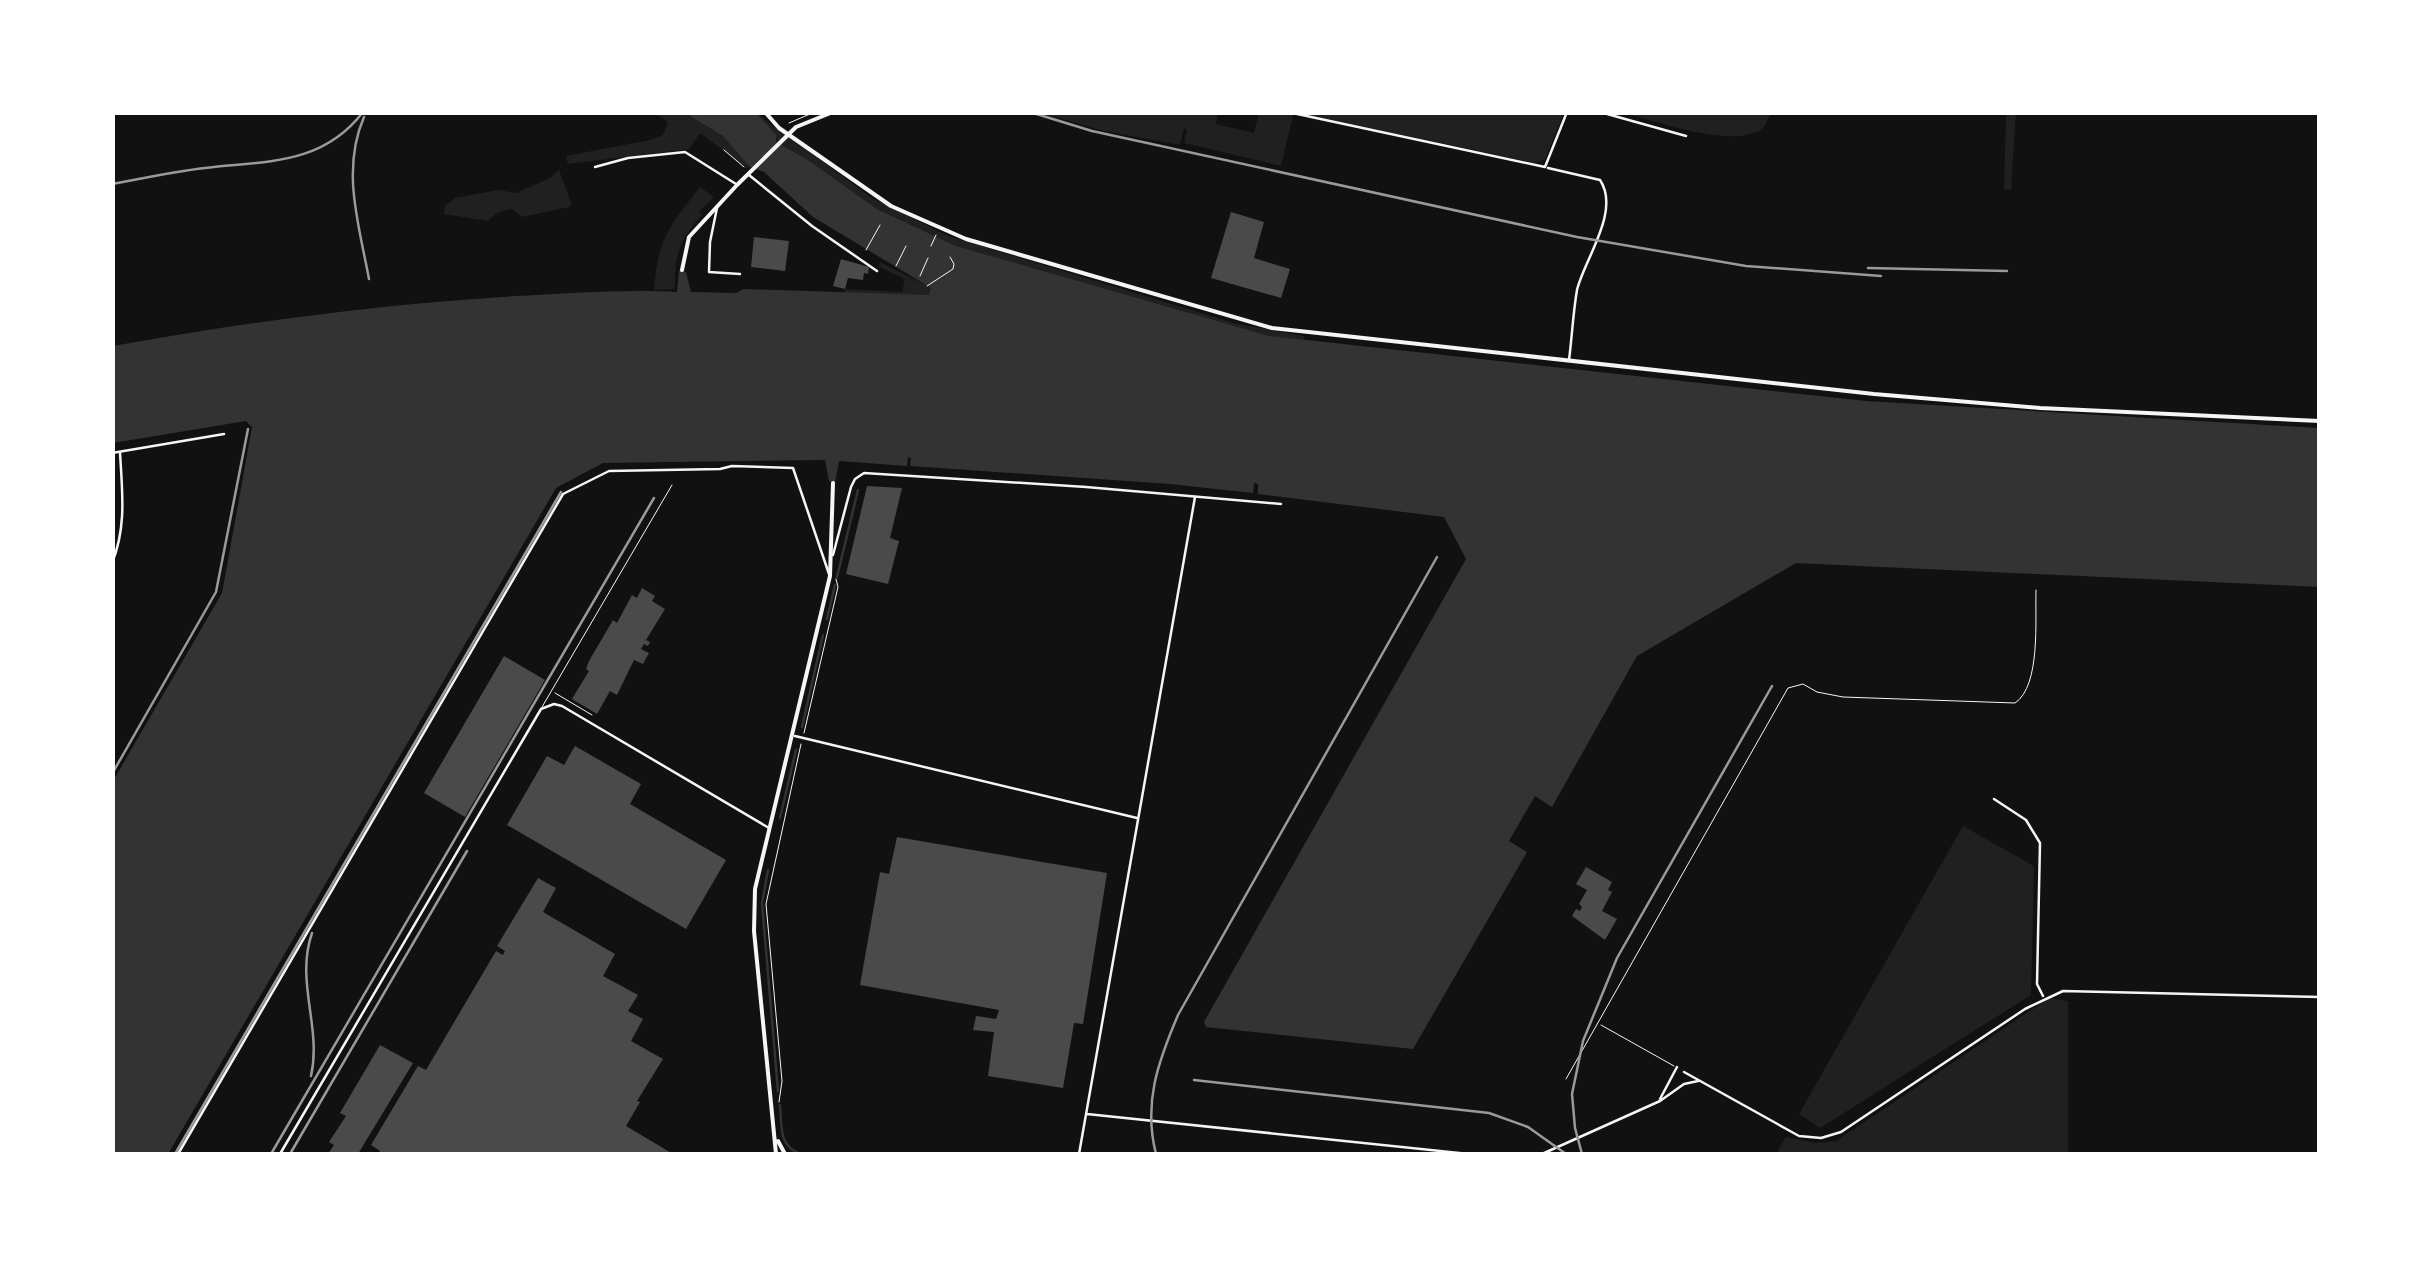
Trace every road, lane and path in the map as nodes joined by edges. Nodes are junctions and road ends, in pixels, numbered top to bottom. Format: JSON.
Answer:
{"nodes":[{"id":1,"x":765,"y":112,"type":"edge"},
{"id":2,"x":834,"y":112,"type":"edge"},
{"id":3,"x":1288,"y":112,"type":"edge"},
{"id":4,"x":1566,"y":112,"type":"edge"},
{"id":5,"x":1600,"y":112,"type":"edge"},
{"id":6,"x":790,"y":135,"type":"junction"},
{"id":7,"x":1686,"y":136,"type":"dead end"},
{"id":8,"x":724,"y":150,"type":"dead end"},
{"id":9,"x":595,"y":166,"type":"dead end"},
{"id":10,"x":1545,"y":167,"type":"junction"},
{"id":11,"x":751,"y":172,"type":"junction"},
{"id":12,"x":737,"y":185,"type":"junction"},
{"id":13,"x":716,"y":207,"type":"junction"},
{"id":14,"x":880,"y":225,"type":"dead end"},
{"id":15,"x":936,"y":235,"type":"dead end"},
{"id":16,"x":906,"y":246,"type":"dead end"},
{"id":17,"x":932,"y":246,"type":"dead end"},
{"id":18,"x":866,"y":250,"type":"dead end"},
{"id":19,"x":950,"y":257,"type":"dead end"},
{"id":20,"x":928,"y":258,"type":"dead end"},
{"id":21,"x":896,"y":266,"type":"dead end"},
{"id":22,"x":682,"y":270,"type":"dead end"},
{"id":23,"x":878,"y":271,"type":"dead end"},
{"id":24,"x":740,"y":274,"type":"dead end"},
{"id":25,"x":920,"y":276,"type":"dead end"},
{"id":26,"x":927,"y":286,"type":"dead end"},
{"id":27,"x":1569,"y":362,"type":"junction"},
{"id":28,"x":2320,"y":421,"type":"edge"},
{"id":29,"x":224,"y":434,"type":"dead end"},
{"id":30,"x":120,"y":452,"type":"junction"},
{"id":31,"x":112,"y":453,"type":"edge"},
{"id":32,"x":833,"y":483,"type":"dead end"},
{"id":33,"x":672,"y":485,"type":"dead end"},
{"id":34,"x":1195,"y":496,"type":"junction"},
{"id":35,"x":1281,"y":504,"type":"dead end"},
{"id":36,"x":833,"y":555,"type":"junction"},
{"id":37,"x":112,"y":563,"type":"edge"},
{"id":38,"x":832,"y":577,"type":"junction"},
{"id":39,"x":2036,"y":590,"type":"dead end"},
{"id":40,"x":552,"y":691,"type":"junction"},
{"id":41,"x":541,"y":709,"type":"junction"},
{"id":42,"x":592,"y":714,"type":"dead end"},
{"id":43,"x":804,"y":733,"type":"dead end"},
{"id":44,"x":791,"y":735,"type":"junction"},
{"id":45,"x":802,"y":743,"type":"dead end"},
{"id":46,"x":1994,"y":799,"type":"dead end"},
{"id":47,"x":1138,"y":818,"type":"junction"},
{"id":48,"x":770,"y":829,"type":"junction"},
{"id":49,"x":2320,"y":997,"type":"edge"},
{"id":50,"x":2044,"y":998,"type":"junction"},
{"id":51,"x":1598,"y":1024,"type":"junction"},
{"id":52,"x":1677,"y":1068,"type":"junction"},
{"id":53,"x":1684,"y":1072,"type":"joint"},
{"id":54,"x":1566,"y":1079,"type":"dead end"},
{"id":55,"x":1701,"y":1082,"type":"junction"},
{"id":56,"x":1660,"y":1100,"type":"junction"},
{"id":57,"x":774,"y":1104,"type":"dead end"},
{"id":58,"x":1086,"y":1114,"type":"junction"},
{"id":59,"x":774,"y":1132,"type":"junction"},
{"id":60,"x":178,"y":1154,"type":"edge"},
{"id":61,"x":280,"y":1154,"type":"edge"},
{"id":62,"x":776,"y":1154,"type":"edge"},
{"id":63,"x":785,"y":1154,"type":"edge"},
{"id":64,"x":1079,"y":1154,"type":"edge"},
{"id":65,"x":1470,"y":1154,"type":"edge"},
{"id":66,"x":1542,"y":1154,"type":"edge"}],
"edges":[{"from":1,"to":6,"type":"main road"},
{"from":2,"to":6,"type":"main road"},
{"from":3,"to":10,"type":"street"},
{"from":4,"to":10,"type":"street"},
{"from":5,"to":7,"type":"street"},
{"from":6,"to":11,"type":"main road"},
{"from":6,"to":27,"type":"main road"},
{"from":8,"to":11,"type":"path"},
{"from":9,"to":12,"type":"street"},
{"from":10,"to":27,"type":"street"},
{"from":11,"to":12,"type":"main road"},
{"from":11,"to":23,"type":"street"},
{"from":12,"to":13,"type":"main road"},
{"from":13,"to":22,"type":"main road"},
{"from":13,"to":24,"type":"street"},
{"from":14,"to":18,"type":"path"},
{"from":15,"to":17,"type":"path"},
{"from":16,"to":21,"type":"path"},
{"from":19,"to":26,"type":"path"},
{"from":20,"to":25,"type":"path"},
{"from":27,"to":28,"type":"main road"},
{"from":29,"to":30,"type":"street"},
{"from":30,"to":31,"type":"street"},
{"from":30,"to":37,"type":"street"},
{"from":32,"to":36,"type":"main road"},
{"from":33,"to":40,"type":"lane"},
{"from":34,"to":35,"type":"street"},
{"from":34,"to":36,"type":"street"},
{"from":34,"to":47,"type":"street"},
{"from":36,"to":38,"type":"main road"},
{"from":38,"to":43,"type":"path"},
{"from":38,"to":44,"type":"main road"},
{"from":38,"to":60,"type":"street"},
{"from":39,"to":51,"type":"lane"},
{"from":40,"to":41,"type":"lane"},
{"from":40,"to":42,"type":"lane"},
{"from":41,"to":48,"type":"street"},
{"from":41,"to":61,"type":"street"},
{"from":44,"to":47,"type":"street"},
{"from":44,"to":48,"type":"main road"},
{"from":45,"to":57,"type":"path"},
{"from":46,"to":50,"type":"street"},
{"from":47,"to":58,"type":"street"},
{"from":48,"to":59,"type":"main road"},
{"from":49,"to":50,"type":"street"},
{"from":50,"to":55,"type":"street"},
{"from":51,"to":52,"type":"lane"},
{"from":51,"to":54,"type":"lane"},
{"from":52,"to":53,"type":"lane"},
{"from":52,"to":56,"type":"street"},
{"from":53,"to":55,"type":"street"},
{"from":55,"to":56,"type":"street"},
{"from":56,"to":66,"type":"street"},
{"from":58,"to":64,"type":"street"},
{"from":58,"to":65,"type":"street"},
{"from":59,"to":62,"type":"main road"},
{"from":59,"to":63,"type":"main road"}]}
